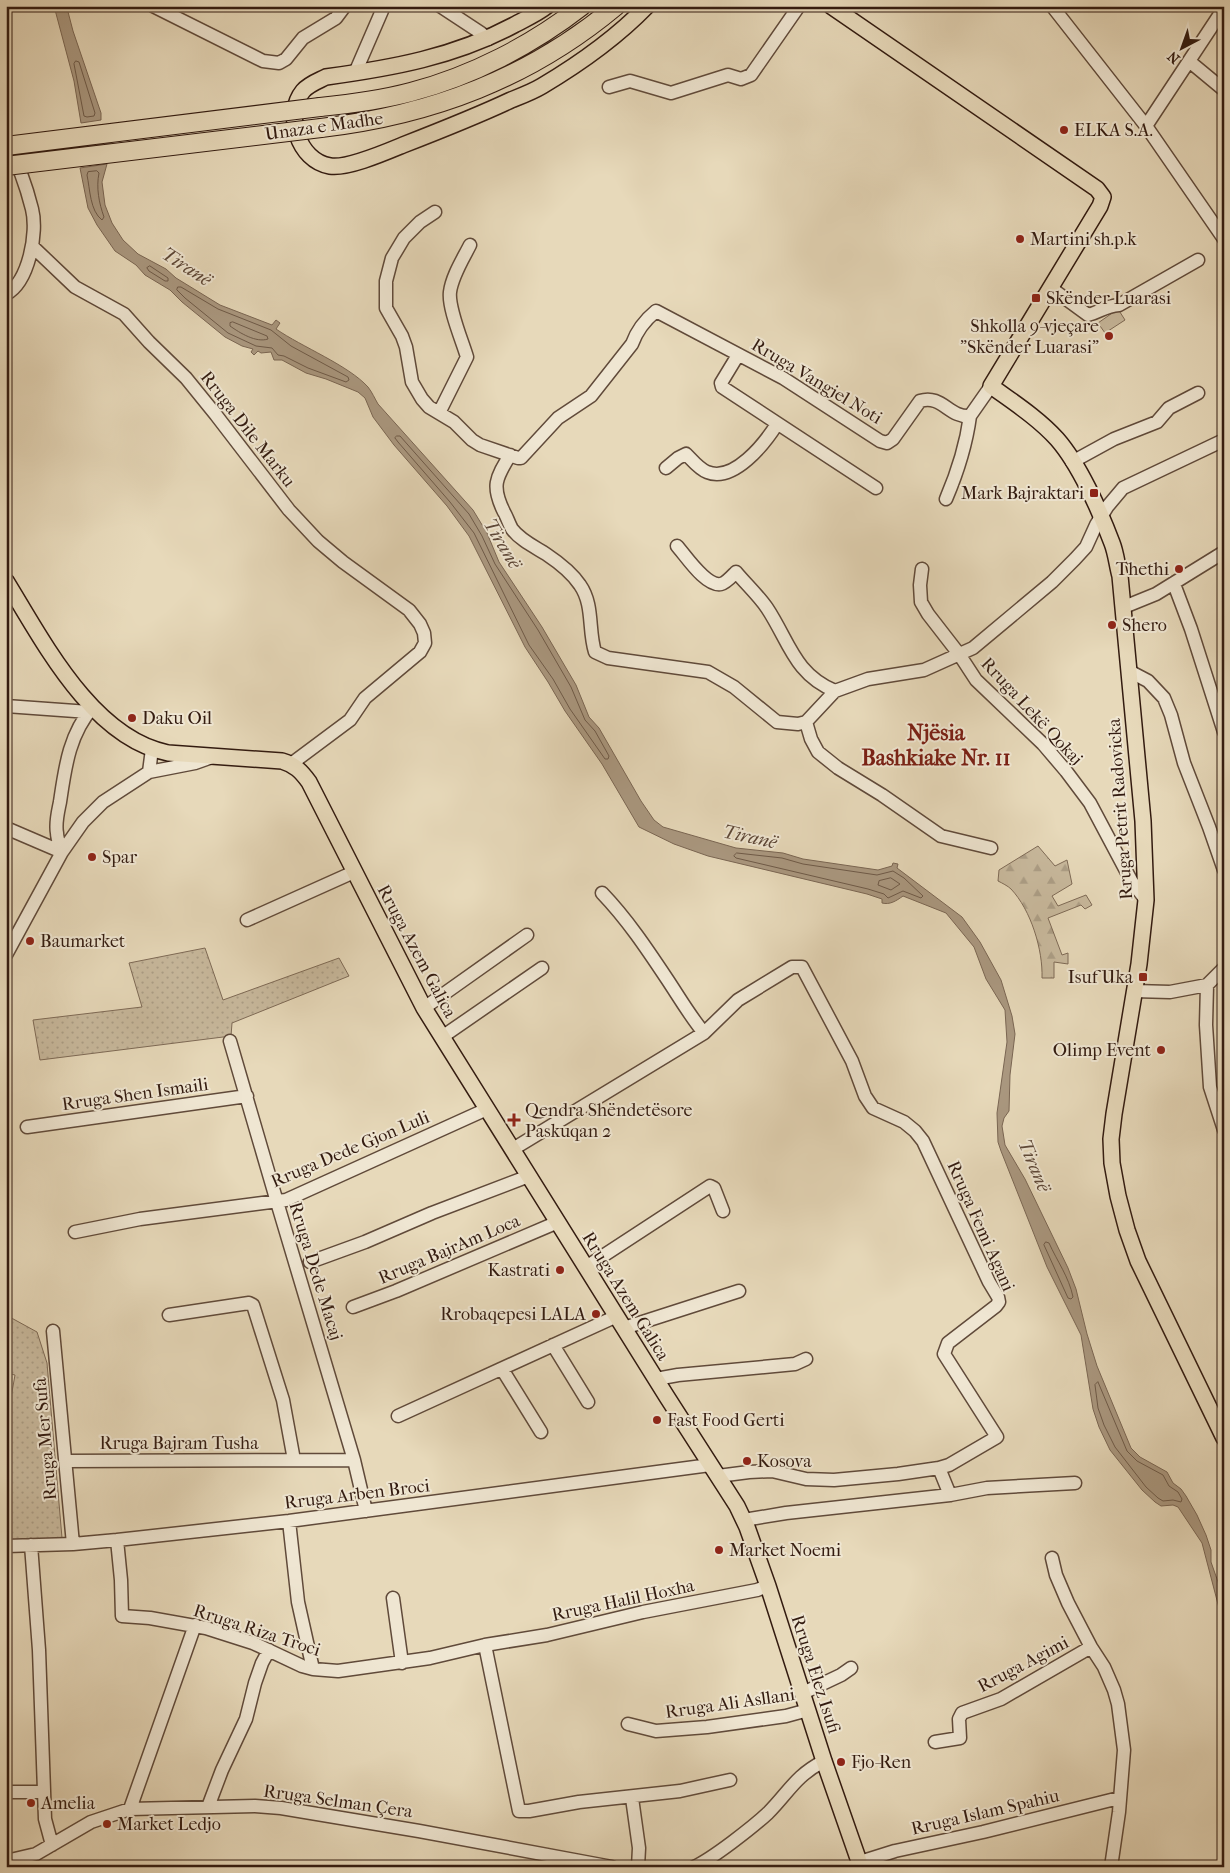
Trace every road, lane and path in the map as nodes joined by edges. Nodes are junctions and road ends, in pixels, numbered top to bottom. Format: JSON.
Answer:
{"nodes":[{"id":1,"x":153,"y":6,"type":"edge"},
{"id":2,"x":344,"y":6,"type":"edge"},
{"id":3,"x":384,"y":6,"type":"edge"},
{"id":4,"x":440,"y":6,"type":"edge"},
{"id":5,"x":547,"y":6,"type":"edge"},
{"id":6,"x":582,"y":6,"type":"edge"},
{"id":7,"x":616,"y":6,"type":"edge"},
{"id":8,"x":647,"y":6,"type":"edge"},
{"id":9,"x":799,"y":6,"type":"edge"},
{"id":10,"x":831,"y":6,"type":"edge"},
{"id":11,"x":1052,"y":6,"type":"edge"},
{"id":12,"x":1224,"y":8,"type":"edge"},
{"id":13,"x":488,"y":39,"type":"junction"},
{"id":14,"x":1189,"y":61,"type":"junction"},
{"id":15,"x":355,"y":73,"type":"junction"},
{"id":16,"x":608,"y":87,"type":"dead end"},
{"id":17,"x":1224,"y":90,"type":"edge"},
{"id":18,"x":1146,"y":126,"type":"junction"},
{"id":19,"x":6,"y":140,"type":"edge"},
{"id":20,"x":6,"y":146,"type":"edge"},
{"id":21,"x":6,"y":166,"type":"edge"},
{"id":22,"x":435,"y":212,"type":"dead end"},
{"id":23,"x":1224,"y":239,"type":"edge"},
{"id":24,"x":32,"y":246,"type":"junction"},
{"id":25,"x":470,"y":246,"type":"dead end"},
{"id":26,"x":1198,"y":260,"type":"dead end"},
{"id":27,"x":1052,"y":288,"type":"junction"},
{"id":28,"x":6,"y":294,"type":"edge"},
{"id":29,"x":738,"y":355,"type":"junction"},
{"id":30,"x":991,"y":386,"type":"junction"},
{"id":31,"x":1198,"y":393,"type":"dead end"},
{"id":32,"x":440,"y":412,"type":"junction"},
{"id":33,"x":970,"y":416,"type":"junction"},
{"id":34,"x":777,"y":424,"type":"junction"},
{"id":35,"x":1224,"y":440,"type":"edge"},
{"id":36,"x":510,"y":456,"type":"junction"},
{"id":37,"x":1072,"y":462,"type":"junction"},
{"id":38,"x":666,"y":468,"type":"dead end"},
{"id":39,"x":876,"y":488,"type":"dead end"},
{"id":40,"x":946,"y":499,"type":"dead end"},
{"id":41,"x":1100,"y":518,"type":"junction"},
{"id":42,"x":677,"y":546,"type":"dead end"},
{"id":43,"x":1224,"y":552,"type":"edge"},
{"id":44,"x":922,"y":569,"type":"dead end"},
{"id":45,"x":6,"y":581,"type":"edge"},
{"id":46,"x":1174,"y":584,"type":"junction"},
{"id":47,"x":1124,"y":607,"type":"junction"},
{"id":48,"x":959,"y":654,"type":"junction"},
{"id":49,"x":1129,"y":672,"type":"junction"},
{"id":50,"x":835,"y":691,"type":"junction"},
{"id":51,"x":6,"y":706,"type":"edge"},
{"id":52,"x":91,"y":710,"type":"junction"},
{"id":53,"x":806,"y":722,"type":"junction"},
{"id":54,"x":1224,"y":732,"type":"edge"},
{"id":55,"x":152,"y":749,"type":"junction"},
{"id":56,"x":212,"y":757,"type":"junction"},
{"id":57,"x":291,"y":764,"type":"junction"},
{"id":58,"x":149,"y":772,"type":"junction"},
{"id":59,"x":6,"y":828,"type":"edge"},
{"id":60,"x":991,"y":848,"type":"dead end"},
{"id":61,"x":62,"y":852,"type":"junction"},
{"id":62,"x":1224,"y":870,"type":"edge"},
{"id":63,"x":354,"y":872,"type":"junction"},
{"id":64,"x":602,"y":893,"type":"dead end"},
{"id":65,"x":1146,"y":900,"type":"junction"},
{"id":66,"x":247,"y":920,"type":"dead end"},
{"id":67,"x":527,"y":935,"type":"dead end"},
{"id":68,"x":6,"y":955,"type":"edge"},
{"id":69,"x":542,"y":968,"type":"dead end"},
{"id":70,"x":1224,"y":968,"type":"edge"},
{"id":71,"x":1207,"y":985,"type":"junction"},
{"id":72,"x":1134,"y":991,"type":"junction"},
{"id":73,"x":424,"y":1008,"type":"junction"},
{"id":74,"x":704,"y":1033,"type":"junction"},
{"id":75,"x":442,"y":1037,"type":"junction"},
{"id":76,"x":230,"y":1041,"type":"dead end"},
{"id":77,"x":247,"y":1096,"type":"junction"},
{"id":78,"x":487,"y":1109,"type":"junction"},
{"id":79,"x":27,"y":1127,"type":"dead end"},
{"id":80,"x":1224,"y":1130,"type":"edge"},
{"id":81,"x":513,"y":1149,"type":"junction"},
{"id":82,"x":529,"y":1176,"type":"junction"},
{"id":83,"x":276,"y":1202,"type":"junction"},
{"id":84,"x":723,"y":1211,"type":"dead end"},
{"id":85,"x":558,"y":1222,"type":"junction"},
{"id":86,"x":75,"y":1232,"type":"dead end"},
{"id":87,"x":310,"y":1262,"type":"dead end"},
{"id":88,"x":586,"y":1267,"type":"junction"},
{"id":89,"x":739,"y":1291,"type":"dead end"},
{"id":90,"x":353,"y":1307,"type":"dead end"},
{"id":91,"x":169,"y":1315,"type":"dead end"},
{"id":92,"x":621,"y":1322,"type":"junction"},
{"id":93,"x":53,"y":1331,"type":"dead end"},
{"id":94,"x":553,"y":1345,"type":"junction"},
{"id":95,"x":806,"y":1359,"type":"dead end"},
{"id":96,"x":502,"y":1369,"type":"junction"},
{"id":97,"x":656,"y":1379,"type":"junction"},
{"id":98,"x":588,"y":1402,"type":"dead end"},
{"id":99,"x":398,"y":1416,"type":"dead end"},
{"id":100,"x":541,"y":1432,"type":"dead end"},
{"id":101,"x":1224,"y":1438,"type":"edge"},
{"id":102,"x":294,"y":1460,"type":"junction"},
{"id":103,"x":354,"y":1460,"type":"junction"},
{"id":104,"x":65,"y":1461,"type":"junction"},
{"id":105,"x":939,"y":1468,"type":"junction"},
{"id":106,"x":714,"y":1470,"type":"junction"},
{"id":107,"x":1075,"y":1483,"type":"dead end"},
{"id":108,"x":950,"y":1495,"type":"junction"},
{"id":109,"x":366,"y":1511,"type":"junction"},
{"id":110,"x":744,"y":1520,"type":"junction"},
{"id":111,"x":290,"y":1521,"type":"junction"},
{"id":112,"x":117,"y":1540,"type":"junction"},
{"id":113,"x":73,"y":1544,"type":"junction"},
{"id":114,"x":32,"y":1545,"type":"junction"},
{"id":115,"x":6,"y":1546,"type":"edge"},
{"id":116,"x":1052,"y":1558,"type":"dead end"},
{"id":117,"x":768,"y":1586,"type":"junction"},
{"id":118,"x":393,"y":1598,"type":"dead end"},
{"id":119,"x":195,"y":1625,"type":"junction"},
{"id":120,"x":485,"y":1645,"type":"junction"},
{"id":121,"x":1091,"y":1647,"type":"junction"},
{"id":122,"x":269,"y":1650,"type":"junction"},
{"id":123,"x":402,"y":1663,"type":"junction"},
{"id":124,"x":851,"y":1668,"type":"dead end"},
{"id":125,"x":313,"y":1669,"type":"junction"},
{"id":126,"x":803,"y":1693,"type":"junction"},
{"id":127,"x":808,"y":1710,"type":"junction"},
{"id":128,"x":628,"y":1724,"type":"dead end"},
{"id":129,"x":935,"y":1742,"type":"dead end"},
{"id":130,"x":824,"y":1761,"type":"junction"},
{"id":131,"x":730,"y":1780,"type":"dead end"},
{"id":132,"x":6,"y":1792,"type":"edge"},
{"id":133,"x":43,"y":1792,"type":"junction"},
{"id":134,"x":632,"y":1798,"type":"junction"},
{"id":135,"x":1119,"y":1798,"type":"junction"},
{"id":136,"x":208,"y":1807,"type":"junction"},
{"id":137,"x":130,"y":1809,"type":"junction"},
{"id":138,"x":52,"y":1845,"type":"junction"},
{"id":139,"x":542,"y":1854,"type":"junction"},
{"id":140,"x":6,"y":1860,"type":"edge"},
{"id":141,"x":861,"y":1864,"type":"edge"},
{"id":142,"x":538,"y":1867,"type":"edge"},
{"id":143,"x":612,"y":1867,"type":"edge"},
{"id":144,"x":638,"y":1867,"type":"edge"},
{"id":145,"x":694,"y":1867,"type":"edge"},
{"id":146,"x":1111,"y":1867,"type":"edge"}],
"edges":[{"from":1,"to":2,"type":"street"},
{"from":3,"to":15,"type":"street"},
{"from":4,"to":13,"type":"street"},
{"from":5,"to":13,"type":"main road"},
{"from":6,"to":20,"type":"highway","name":"Unaza e Madhe","bridge":true},
{"from":7,"to":21,"type":"highway","name":"Unaza e Madhe","bridge":true},
{"from":8,"to":15,"type":"main road"},
{"from":9,"to":16,"type":"street"},
{"from":10,"to":27,"type":"main road"},
{"from":11,"to":18,"type":"street"},
{"from":12,"to":14,"type":"street"},
{"from":13,"to":15,"type":"main road"},
{"from":14,"to":17,"type":"street"},
{"from":14,"to":18,"type":"street"},
{"from":18,"to":23,"type":"street"},
{"from":19,"to":24,"type":"street"},
{"from":22,"to":32,"type":"street"},
{"from":24,"to":28,"type":"street"},
{"from":24,"to":57,"type":"street","name":"Rruga Dile Marku"},
{"from":25,"to":32,"type":"street"},
{"from":26,"to":27,"type":"street"},
{"from":27,"to":30,"type":"main road"},
{"from":29,"to":33,"type":"street","name":"Rruga Vangjel Noti"},
{"from":29,"to":34,"type":"street"},
{"from":29,"to":36,"type":"street","name":"Rruga Vangjel Noti"},
{"from":30,"to":33,"type":"street"},
{"from":30,"to":37,"type":"main road","name":"Rruga Petrit Radovicka"},
{"from":31,"to":37,"type":"street"},
{"from":32,"to":36,"type":"street"},
{"from":33,"to":40,"type":"street"},
{"from":34,"to":38,"type":"street"},
{"from":34,"to":39,"type":"street"},
{"from":35,"to":41,"type":"street"},
{"from":36,"to":53,"type":"street"},
{"from":37,"to":41,"type":"main road","name":"Rruga Petrit Radovicka"},
{"from":41,"to":47,"type":"main road","name":"Rruga Petrit Radovicka"},
{"from":41,"to":48,"type":"street"},
{"from":42,"to":50,"type":"street"},
{"from":43,"to":46,"type":"street"},
{"from":44,"to":48,"type":"street","name":"Rruga Lekë Qokaj"},
{"from":45,"to":52,"type":"main road"},
{"from":46,"to":47,"type":"street"},
{"from":46,"to":54,"type":"street"},
{"from":47,"to":49,"type":"main road","name":"Rruga Petrit Radovicka"},
{"from":48,"to":50,"type":"street"},
{"from":48,"to":65,"type":"street","name":"Rruga Lekë Qokaj"},
{"from":49,"to":62,"type":"street"},
{"from":49,"to":65,"type":"main road","name":"Rruga Petrit Radovicka"},
{"from":50,"to":53,"type":"street"},
{"from":51,"to":52,"type":"street"},
{"from":52,"to":55,"type":"main road"},
{"from":52,"to":61,"type":"street"},
{"from":53,"to":60,"type":"street"},
{"from":55,"to":56,"type":"main road"},
{"from":55,"to":58,"type":"street"},
{"from":56,"to":57,"type":"main road"},
{"from":56,"to":58,"type":"street"},
{"from":57,"to":63,"type":"main road","name":"Rruga Azem Galica"},
{"from":58,"to":61,"type":"street"},
{"from":59,"to":61,"type":"street"},
{"from":61,"to":68,"type":"street"},
{"from":63,"to":66,"type":"street"},
{"from":63,"to":73,"type":"main road","name":"Rruga Azem Galica"},
{"from":64,"to":74,"type":"street"},
{"from":65,"to":72,"type":"main road","name":"Rruga Petrit Radovicka"},
{"from":67,"to":73,"type":"street"},
{"from":69,"to":75,"type":"street"},
{"from":70,"to":71,"type":"street"},
{"from":71,"to":72,"type":"street"},
{"from":71,"to":80,"type":"street"},
{"from":72,"to":101,"type":"main road","name":"Rruga Petrit Radovicka"},
{"from":73,"to":75,"type":"main road","name":"Rruga Azem Galica"},
{"from":74,"to":81,"type":"street"},
{"from":74,"to":105,"type":"street","name":"Rruga Femi Agani"},
{"from":75,"to":78,"type":"main road","name":"Rruga Azem Galica"},
{"from":76,"to":77,"type":"street","name":"Rruga Dede Macaj"},
{"from":77,"to":79,"type":"street","name":"Rruga Shen Ismaili"},
{"from":77,"to":83,"type":"street","name":"Rruga Dede Macaj"},
{"from":78,"to":81,"type":"main road","name":"Rruga Azem Galica"},
{"from":78,"to":83,"type":"street","name":"Rruga Dede Gjon Luli"},
{"from":81,"to":82,"type":"main road","name":"Rruga Azem Galica"},
{"from":82,"to":85,"type":"main road","name":"Rruga Azem Galica"},
{"from":82,"to":87,"type":"street"},
{"from":83,"to":86,"type":"street","name":"Rruga Dede Gjon Luli"},
{"from":83,"to":103,"type":"street","name":"Rruga Dede Macaj"},
{"from":84,"to":88,"type":"street"},
{"from":85,"to":88,"type":"main road","name":"Rruga Azem Galica"},
{"from":85,"to":90,"type":"street","name":"Rruga BajrAm Loca"},
{"from":88,"to":92,"type":"main road","name":"Rruga Azem Galica"},
{"from":89,"to":92,"type":"street"},
{"from":91,"to":102,"type":"street"},
{"from":92,"to":94,"type":"street"},
{"from":92,"to":97,"type":"main road","name":"Rruga Azem Galica"},
{"from":93,"to":104,"type":"street","name":"Rruga Mer Sufa"},
{"from":94,"to":96,"type":"street"},
{"from":94,"to":98,"type":"street"},
{"from":95,"to":97,"type":"street"},
{"from":96,"to":99,"type":"street"},
{"from":96,"to":100,"type":"street"},
{"from":97,"to":106,"type":"main road","name":"Rruga Azem Galica"},
{"from":102,"to":103,"type":"street","name":"Rruga Bajram Tusha"},
{"from":102,"to":104,"type":"street","name":"Rruga Bajram Tusha"},
{"from":103,"to":109,"type":"street","name":"Rruga Dede Macaj"},
{"from":104,"to":113,"type":"street","name":"Rruga Mer Sufa"},
{"from":105,"to":106,"type":"street"},
{"from":105,"to":108,"type":"street"},
{"from":106,"to":109,"type":"street","name":"Rruga Arben Broci"},
{"from":106,"to":110,"type":"main road","name":"Rruga Elez Isufi"},
{"from":107,"to":108,"type":"street"},
{"from":108,"to":110,"type":"street"},
{"from":109,"to":111,"type":"street","name":"Rruga Arben Broci"},
{"from":110,"to":117,"type":"main road","name":"Rruga Elez Isufi"},
{"from":111,"to":112,"type":"street","name":"Rruga Arben Broci"},
{"from":111,"to":125,"type":"street"},
{"from":112,"to":113,"type":"street","name":"Rruga Arben Broci"},
{"from":112,"to":119,"type":"street","name":"Rruga Riza Troci"},
{"from":113,"to":114,"type":"street","name":"Rruga Arben Broci"},
{"from":114,"to":115,"type":"street","name":"Rruga Arben Broci"},
{"from":114,"to":133,"type":"street"},
{"from":116,"to":121,"type":"street"},
{"from":117,"to":120,"type":"street","name":"Rruga Halil Hoxha"},
{"from":117,"to":126,"type":"main road","name":"Rruga Elez Isufi"},
{"from":118,"to":123,"type":"street"},
{"from":119,"to":122,"type":"street","name":"Rruga Riza Troci"},
{"from":119,"to":137,"type":"street"},
{"from":120,"to":123,"type":"street","name":"Rruga Riza Troci"},
{"from":120,"to":134,"type":"street"},
{"from":121,"to":129,"type":"street","name":"Rruga Agimi"},
{"from":121,"to":135,"type":"street"},
{"from":122,"to":125,"type":"street","name":"Rruga Riza Troci"},
{"from":122,"to":136,"type":"street"},
{"from":123,"to":125,"type":"street","name":"Rruga Riza Troci"},
{"from":124,"to":126,"type":"street"},
{"from":126,"to":127,"type":"main road","name":"Rruga Elez Isufi"},
{"from":127,"to":128,"type":"street","name":"Rruga Ali Asllani"},
{"from":127,"to":130,"type":"main road","name":"Rruga Elez Isufi"},
{"from":130,"to":141,"type":"main road","name":"Rruga Elez Isufi"},
{"from":130,"to":145,"type":"street"},
{"from":131,"to":134,"type":"street"},
{"from":132,"to":133,"type":"street"},
{"from":133,"to":138,"type":"street"},
{"from":134,"to":144,"type":"street"},
{"from":135,"to":141,"type":"street","name":"Rruga Islam Spahiu"},
{"from":135,"to":146,"type":"street"},
{"from":136,"to":137,"type":"street","name":"Rruga Selman Çera"},
{"from":136,"to":139,"type":"street","name":"Rruga Selman Çera"},
{"from":137,"to":138,"type":"street","name":"Rruga Selman Çera"},
{"from":138,"to":140,"type":"street","name":"Rruga Selman Çera"},
{"from":139,"to":142,"type":"street"},
{"from":139,"to":143,"type":"street","name":"Rruga Selman Çera"}]}
